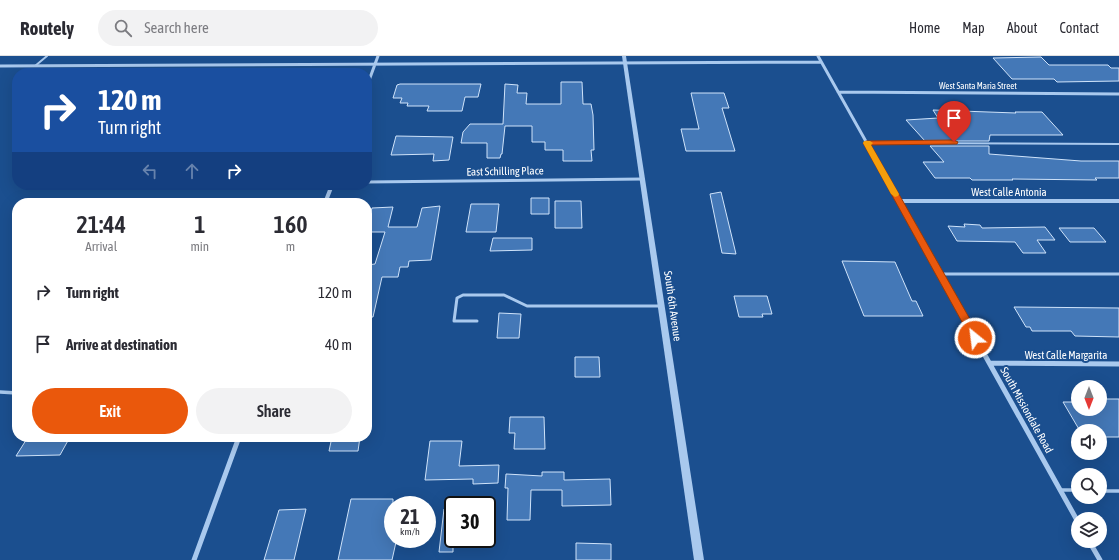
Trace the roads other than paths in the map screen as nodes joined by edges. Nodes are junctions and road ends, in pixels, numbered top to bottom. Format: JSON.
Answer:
{"nodes":[{"id":1,"x":46,"y":56,"type":"edge"},
{"id":2,"x":378,"y":56,"type":"edge"},
{"id":3,"x":818,"y":56,"type":"edge"},
{"id":4,"x":625,"y":60,"type":"edge"},
{"id":5,"x":821,"y":62,"type":"junction"},
{"id":6,"x":374,"y":65,"type":"junction"},
{"id":7,"x":0,"y":66,"type":"edge"},
{"id":8,"x":35,"y":66,"type":"junction"},
{"id":9,"x":372,"y":71,"type":"edge"},
{"id":10,"x":838,"y":92,"type":"junction"},
{"id":11,"x":1119,"y":94,"type":"edge"},
{"id":12,"x":866,"y":143,"type":"junction"},
{"id":13,"x":1119,"y":144,"type":"edge"},
{"id":14,"x":643,"y":179,"type":"junction"},
{"id":15,"x":372,"y":182,"type":"edge"},
{"id":16,"x":899,"y":201,"type":"junction"},
{"id":17,"x":1119,"y":201,"type":"edge"},
{"id":18,"x":940,"y":274,"type":"junction"},
{"id":19,"x":1119,"y":274,"type":"edge"},
{"id":20,"x":662,"y":306,"type":"junction"},
{"id":21,"x":477,"y":322,"type":"dead end"},
{"id":22,"x":990,"y":363,"type":"junction"},
{"id":23,"x":1119,"y":364,"type":"edge"},
{"id":24,"x":0,"y":392,"type":"edge"},
{"id":25,"x":12,"y":393,"type":"edge"},
{"id":26,"x":237,"y":442,"type":"edge"},
{"id":27,"x":1060,"y":490,"type":"junction"},
{"id":28,"x":1071,"y":490,"type":"edge"},
{"id":29,"x":1107,"y":490,"type":"edge"},
{"id":30,"x":1119,"y":491,"type":"edge"},
{"id":31,"x":1072,"y":512,"type":"edge"},
{"id":32,"x":1093,"y":548,"type":"edge"},
{"id":33,"x":194,"y":560,"type":"edge"},
{"id":34,"x":699,"y":560,"type":"edge"},
{"id":35,"x":1100,"y":560,"type":"edge"}],
"edges":[{"from":1,"to":8,"type":"lane"},
{"from":2,"to":6,"type":"street"},
{"from":3,"to":5,"type":"street","name":"South Missiondale Road"},
{"from":4,"to":5,"type":"street"},
{"from":4,"to":6,"type":"street"},
{"from":4,"to":14,"type":"street","name":"South 6th Avenue"},
{"from":5,"to":10,"type":"street","name":"South Missiondale Road"},
{"from":6,"to":8,"type":"street"},
{"from":6,"to":9,"type":"street"},
{"from":7,"to":8,"type":"street"},
{"from":10,"to":11,"type":"street","name":"West Santa Maria Street"},
{"from":10,"to":12,"type":"street","name":"South Missiondale Road"},
{"from":12,"to":13,"type":"lane"},
{"from":12,"to":16,"type":"street","name":"South Missiondale Road"},
{"from":14,"to":15,"type":"street","name":"East Schilling Place"},
{"from":14,"to":20,"type":"street","name":"South 6th Avenue"},
{"from":16,"to":17,"type":"street","name":"West Calle Antonia"},
{"from":16,"to":18,"type":"street","name":"South Missiondale Road"},
{"from":18,"to":19,"type":"lane"},
{"from":18,"to":22,"type":"street","name":"South Missiondale Road"},
{"from":20,"to":21,"type":"lane"},
{"from":20,"to":34,"type":"street","name":"South 6th Avenue"},
{"from":22,"to":23,"type":"street","name":"West Calle Margarita"},
{"from":22,"to":27,"type":"street","name":"South Missiondale Road"},
{"from":24,"to":25,"type":"lane"},
{"from":26,"to":33,"type":"street"},
{"from":27,"to":28,"type":"lane"},
{"from":27,"to":31,"type":"street","name":"South Missiondale Road"},
{"from":29,"to":30,"type":"lane"},
{"from":32,"to":35,"type":"street"}]}
